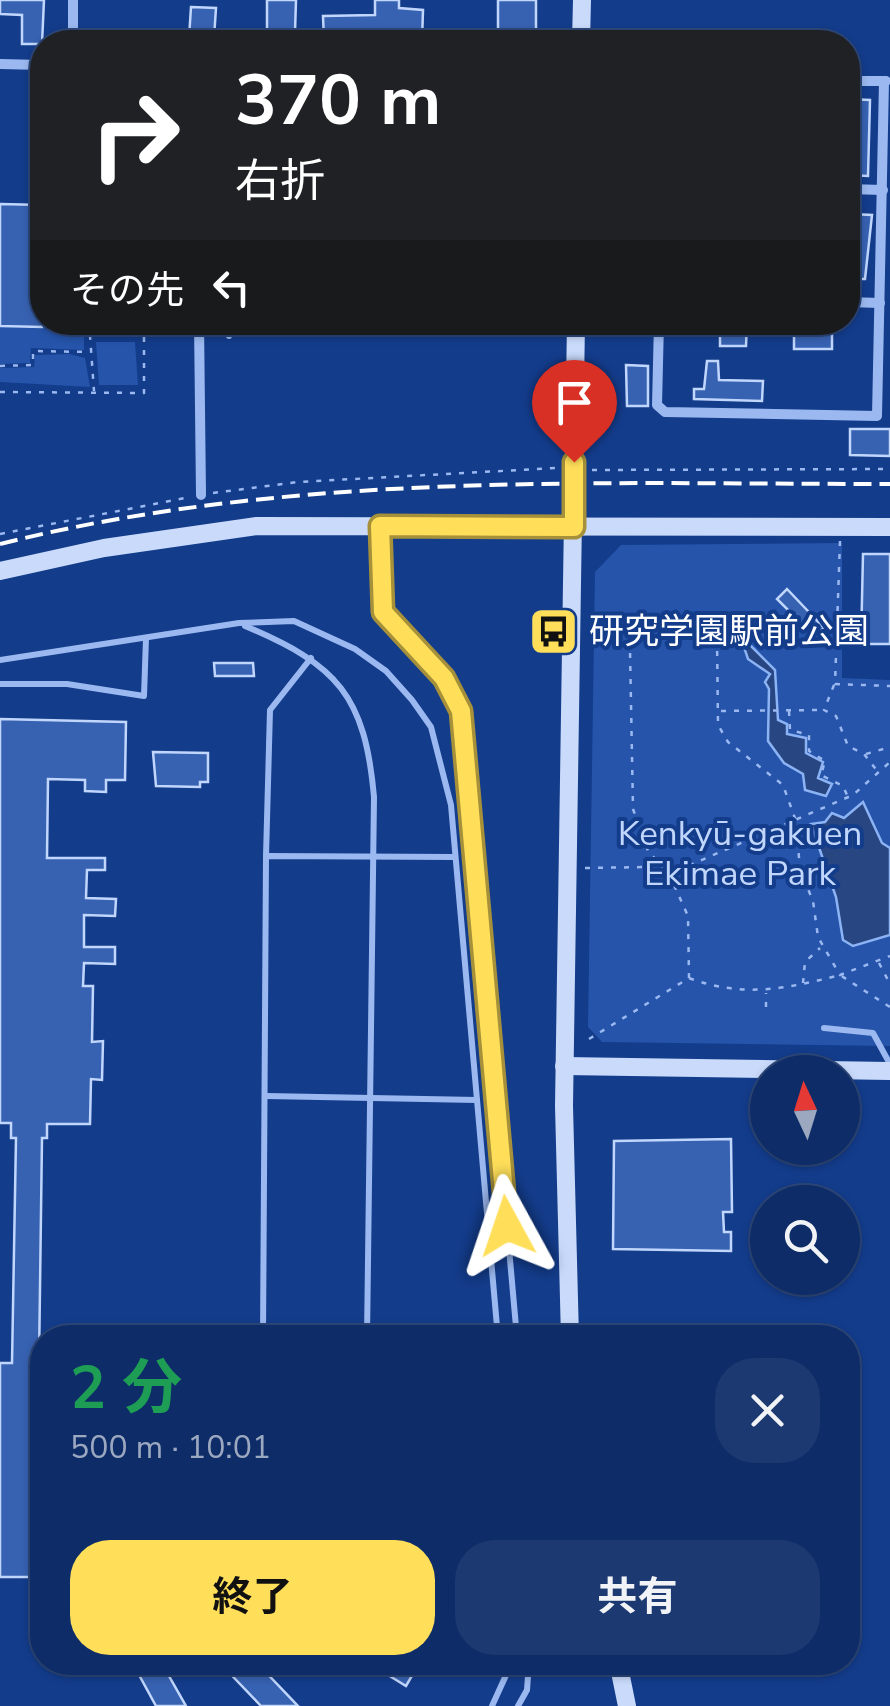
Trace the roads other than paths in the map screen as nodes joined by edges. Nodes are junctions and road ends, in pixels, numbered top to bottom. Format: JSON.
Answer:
{"nodes":[{"id":1,"x":74,"y":0,"type":"edge"},
{"id":2,"x":582,"y":0,"type":"edge"},
{"id":3,"x":73,"y":30,"type":"edge"},
{"id":4,"x":581,"y":30,"type":"edge"},
{"id":5,"x":0,"y":64,"type":"edge"},
{"id":6,"x":30,"y":65,"type":"edge"},
{"id":7,"x":860,"y":81,"type":"edge"},
{"id":8,"x":887,"y":81,"type":"edge"},
{"id":9,"x":860,"y":190,"type":"edge"},
{"id":10,"x":883,"y":190,"type":"junction"},
{"id":11,"x":860,"y":302,"type":"edge"},
{"id":12,"x":880,"y":303,"type":"junction"},
{"id":13,"x":199,"y":335,"type":"edge"},
{"id":14,"x":567,"y":335,"type":"edge"},
{"id":15,"x":659,"y":335,"type":"edge"},
{"id":16,"x":201,"y":495,"type":"road end"},
{"id":17,"x":380,"y":526,"type":"junction"},
{"id":18,"x":574,"y":527,"type":"junction"},
{"id":19,"x":890,"y":527,"type":"edge"},
{"id":20,"x":0,"y":571,"type":"edge"},
{"id":21,"x":239,"y":623,"type":"junction"},
{"id":22,"x":146,"y":638,"type":"junction"},
{"id":23,"x":311,"y":658,"type":"junction"},
{"id":24,"x":0,"y":660,"type":"edge"},
{"id":25,"x":0,"y":684,"type":"edge"},
{"id":26,"x":266,"y":856,"type":"junction"},
{"id":27,"x":373,"y":856,"type":"junction"},
{"id":28,"x":454,"y":856,"type":"junction"},
{"id":29,"x":824,"y":1028,"type":"dead end"},
{"id":30,"x":564,"y":1066,"type":"junction"},
{"id":31,"x":890,"y":1067,"type":"edge"},
{"id":32,"x":266,"y":1096,"type":"junction"},
{"id":33,"x":371,"y":1100,"type":"junction"},
{"id":34,"x":477,"y":1100,"type":"junction"},
{"id":35,"x":262,"y":1325,"type":"edge"},
{"id":36,"x":367,"y":1325,"type":"edge"},
{"id":37,"x":497,"y":1325,"type":"edge"},
{"id":38,"x":516,"y":1325,"type":"edge"},
{"id":39,"x":569,"y":1325,"type":"edge"},
{"id":40,"x":506,"y":1675,"type":"edge"},
{"id":41,"x":528,"y":1675,"type":"edge"},
{"id":42,"x":621,"y":1675,"type":"edge"},
{"id":43,"x":492,"y":1706,"type":"edge"},
{"id":44,"x":518,"y":1706,"type":"edge"},
{"id":45,"x":627,"y":1706,"type":"edge"}],
"edges":[{"from":1,"to":3,"type":"street"},
{"from":2,"to":4,"type":"street"},
{"from":5,"to":6,"type":"street"},
{"from":7,"to":8,"type":"street"},
{"from":8,"to":10,"type":"street"},
{"from":9,"to":10,"type":"street"},
{"from":10,"to":12,"type":"street"},
{"from":11,"to":12,"type":"street"},
{"from":12,"to":15,"type":"street"},
{"from":13,"to":16,"type":"street"},
{"from":14,"to":18,"type":"street"},
{"from":17,"to":18,"type":"street"},
{"from":17,"to":20,"type":"street"},
{"from":17,"to":38,"type":"lane"},
{"from":18,"to":19,"type":"street"},
{"from":18,"to":30,"type":"street"},
{"from":21,"to":22,"type":"lane"},
{"from":21,"to":23,"type":"lane"},
{"from":21,"to":28,"type":"lane"},
{"from":22,"to":24,"type":"lane"},
{"from":22,"to":25,"type":"lane"},
{"from":23,"to":26,"type":"lane"},
{"from":23,"to":27,"type":"lane"},
{"from":26,"to":27,"type":"lane"},
{"from":26,"to":32,"type":"lane"},
{"from":27,"to":28,"type":"lane"},
{"from":27,"to":33,"type":"lane"},
{"from":28,"to":34,"type":"lane"},
{"from":29,"to":31,"type":"lane"},
{"from":30,"to":31,"type":"street"},
{"from":30,"to":39,"type":"street"},
{"from":32,"to":33,"type":"lane"},
{"from":32,"to":35,"type":"lane"},
{"from":33,"to":34,"type":"lane"},
{"from":33,"to":36,"type":"lane"},
{"from":34,"to":37,"type":"lane"},
{"from":40,"to":43,"type":"lane"},
{"from":41,"to":44,"type":"lane"},
{"from":42,"to":45,"type":"street"}]}
